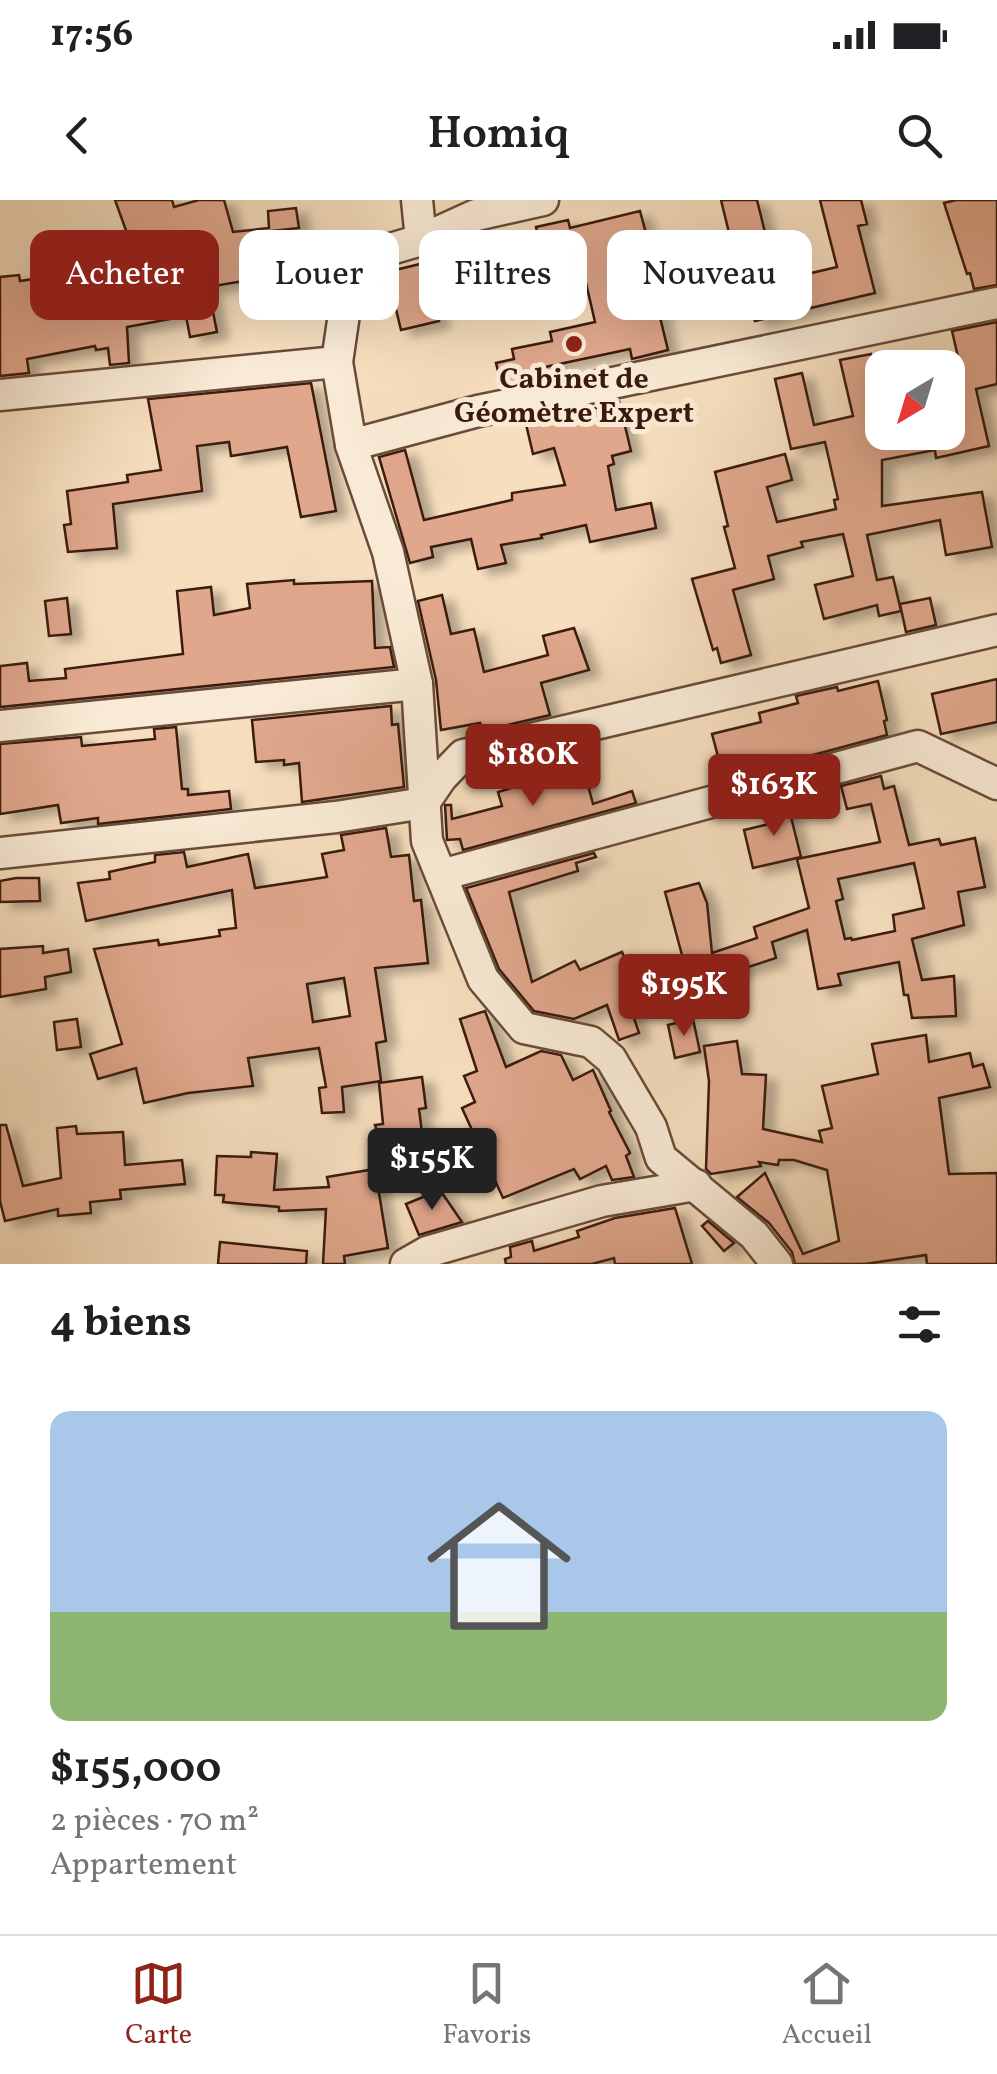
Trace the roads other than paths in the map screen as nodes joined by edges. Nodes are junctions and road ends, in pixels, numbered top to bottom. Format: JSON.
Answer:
{"nodes":[{"id":1,"x":418,"y":200,"type":"edge"},
{"id":2,"x":542,"y":200,"type":"edge"},
{"id":3,"x":420,"y":230,"type":"edge"},
{"id":4,"x":444,"y":230,"type":"edge"},
{"id":5,"x":419,"y":241,"type":"edge"},
{"id":6,"x":997,"y":303,"type":"edge"},
{"id":7,"x":337,"y":362,"type":"junction"},
{"id":8,"x":0,"y":395,"type":"edge"},
{"id":9,"x":350,"y":445,"type":"junction"},
{"id":10,"x":997,"y":630,"type":"edge"},
{"id":11,"x":417,"y":684,"type":"junction"},
{"id":12,"x":0,"y":726,"type":"edge"},
{"id":13,"x":997,"y":784,"type":"edge"},
{"id":14,"x":424,"y":803,"type":"junction"},
{"id":15,"x":0,"y":854,"type":"edge"},
{"id":16,"x":441,"y":875,"type":"junction"},
{"id":17,"x":696,"y":1185,"type":"junction"},
{"id":18,"x":406,"y":1264,"type":"edge"},
{"id":19,"x":777,"y":1264,"type":"edge"}],
"edges":[{"from":1,"to":3,"type":"street"},
{"from":2,"to":4,"type":"street"},
{"from":5,"to":7,"type":"street"},
{"from":6,"to":9,"type":"street"},
{"from":7,"to":8,"type":"street"},
{"from":7,"to":9,"type":"street"},
{"from":9,"to":11,"type":"street"},
{"from":10,"to":14,"type":"street"},
{"from":11,"to":12,"type":"street"},
{"from":11,"to":14,"type":"street"},
{"from":13,"to":16,"type":"street"},
{"from":14,"to":15,"type":"street"},
{"from":14,"to":16,"type":"street"},
{"from":16,"to":17,"type":"street"},
{"from":17,"to":18,"type":"street"},
{"from":17,"to":19,"type":"street"}]}
